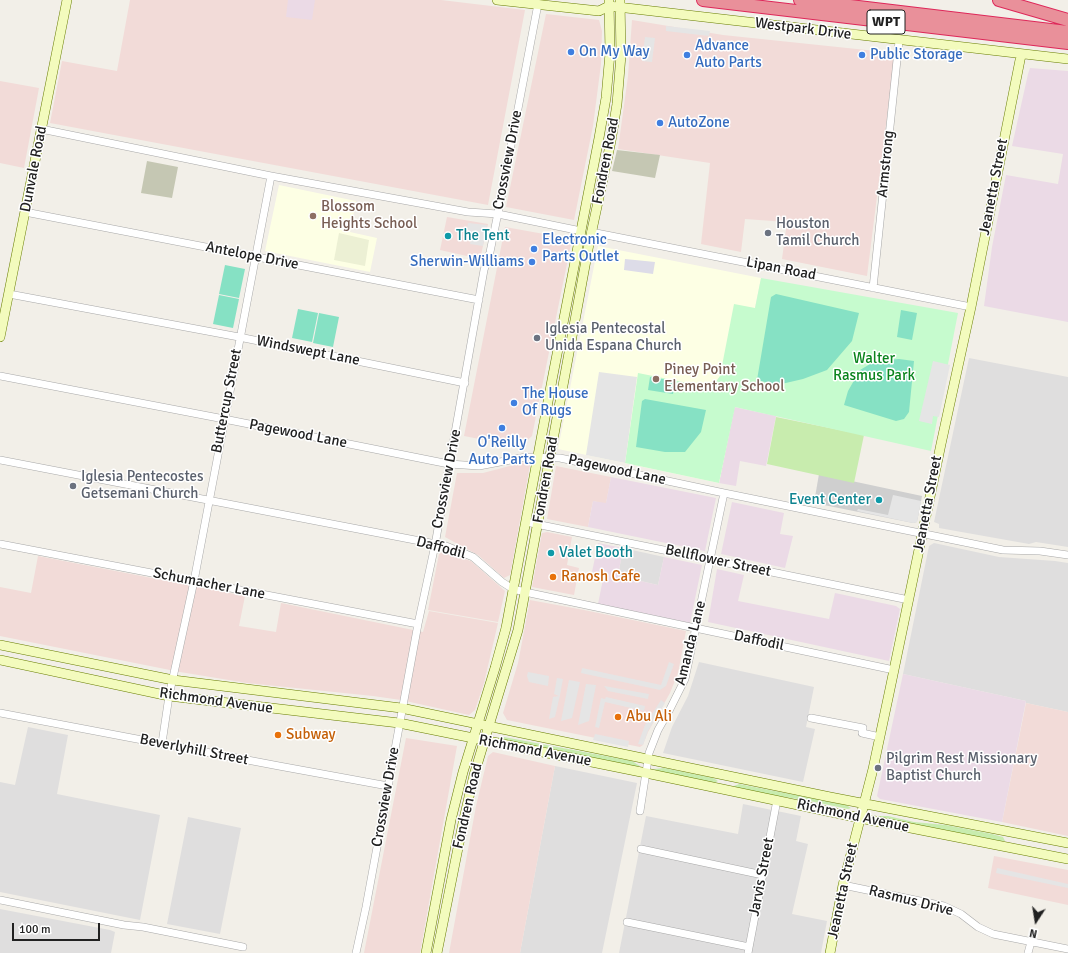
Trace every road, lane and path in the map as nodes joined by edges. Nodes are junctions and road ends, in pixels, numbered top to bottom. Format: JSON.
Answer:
{"nodes":[{"id":1,"x":67,"y":0,"type":"edge"},
{"id":2,"x":497,"y":0,"type":"edge"},
{"id":3,"x":602,"y":0,"type":"edge"},
{"id":4,"x":703,"y":0,"type":"edge"},
{"id":5,"x":800,"y":0,"type":"edge"},
{"id":6,"x":999,"y":0,"type":"edge"},
{"id":7,"x":609,"y":3,"type":"edge"},
{"id":8,"x":538,"y":4,"type":"junction"},
{"id":9,"x":620,"y":4,"type":"edge"},
{"id":10,"x":1068,"y":20,"type":"edge"},
{"id":11,"x":1068,"y":32,"type":"edge"},
{"id":12,"x":899,"y":41,"type":"junction"},
{"id":13,"x":1068,"y":43,"type":"edge"},
{"id":14,"x":1021,"y":55,"type":"junction"},
{"id":15,"x":1068,"y":59,"type":"edge"},
{"id":16,"x":608,"y":68,"type":"junction"},
{"id":17,"x":620,"y":70,"type":"junction"},
{"id":18,"x":41,"y":129,"type":"junction"},
{"id":19,"x":599,"y":138,"type":"junction"},
{"id":20,"x":611,"y":141,"type":"junction"},
{"id":21,"x":271,"y":176,"type":"junction"},
{"id":22,"x":589,"y":190,"type":"junction"},
{"id":23,"x":25,"y":212,"type":"junction"},
{"id":24,"x":498,"y":214,"type":"junction"},
{"id":25,"x":581,"y":231,"type":"junction"},
{"id":26,"x":591,"y":232,"type":"junction"},
{"id":27,"x":255,"y":256,"type":"junction"},
{"id":28,"x":582,"y":281,"type":"junction"},
{"id":29,"x":873,"y":288,"type":"junction"},
{"id":30,"x":9,"y":294,"type":"junction"},
{"id":31,"x":479,"y":300,"type":"junction"},
{"id":32,"x":971,"y":307,"type":"junction"},
{"id":33,"x":566,"y":309,"type":"junction"},
{"id":34,"x":576,"y":312,"type":"junction"},
{"id":35,"x":0,"y":337,"type":"edge"},
{"id":36,"x":240,"y":337,"type":"junction"},
{"id":37,"x":0,"y":376,"type":"edge"},
{"id":38,"x":552,"y":380,"type":"junction"},
{"id":39,"x":465,"y":383,"type":"junction"},
{"id":40,"x":563,"y":383,"type":"junction"},
{"id":41,"x":224,"y":419,"type":"junction"},
{"id":42,"x":539,"y":457,"type":"junction"},
{"id":43,"x":550,"y":457,"type":"junction"},
{"id":44,"x":0,"y":460,"type":"edge"},
{"id":45,"x":449,"y":464,"type":"junction"},
{"id":46,"x":724,"y":493,"type":"junction"},
{"id":47,"x":208,"y":501,"type":"junction"},
{"id":48,"x":526,"y":522,"type":"junction"},
{"id":49,"x":538,"y":524,"type":"junction"},
{"id":50,"x":923,"y":533,"type":"junction"},
{"id":51,"x":0,"y":544,"type":"edge"},
{"id":52,"x":435,"y":545,"type":"junction"},
{"id":53,"x":1068,"y":555,"type":"edge"},
{"id":54,"x":710,"y":559,"type":"junction"},
{"id":55,"x":194,"y":581,"type":"junction"},
{"id":56,"x":513,"y":589,"type":"junction"},
{"id":57,"x":525,"y":592,"type":"junction"},
{"id":58,"x":909,"y":600,"type":"junction"},
{"id":59,"x":418,"y":624,"type":"junction"},
{"id":60,"x":696,"y":627,"type":"junction"},
{"id":61,"x":0,"y":645,"type":"edge"},
{"id":62,"x":22,"y":649,"type":"junction"},
{"id":63,"x":0,"y":660,"type":"edge"},
{"id":64,"x":18,"y":664,"type":"junction"},
{"id":65,"x":98,"y":665,"type":"junction"},
{"id":66,"x":894,"y":670,"type":"junction"},
{"id":67,"x":173,"y":680,"type":"junction"},
{"id":68,"x":96,"y":681,"type":"junction"},
{"id":69,"x":250,"y":689,"type":"junction"},
{"id":70,"x":169,"y":696,"type":"junction"},
{"id":71,"x":326,"y":699,"type":"junction"},
{"id":72,"x":248,"y":706,"type":"junction"},
{"id":73,"x":401,"y":708,"type":"junction"},
{"id":74,"x":0,"y":713,"type":"edge"},
{"id":75,"x":324,"y":714,"type":"junction"},
{"id":76,"x":811,"y":718,"type":"dead end"},
{"id":77,"x":399,"y":723,"type":"junction"},
{"id":78,"x":478,"y":724,"type":"junction"},
{"id":79,"x":489,"y":726,"type":"junction"},
{"id":80,"x":880,"y":737,"type":"junction"},
{"id":81,"x":473,"y":739,"type":"junction"},
{"id":82,"x":485,"y":741,"type":"junction"},
{"id":83,"x":162,"y":744,"type":"junction"},
{"id":84,"x":648,"y":759,"type":"junction"},
{"id":85,"x":646,"y":773,"type":"junction"},
{"id":86,"x":388,"y":786,"type":"junction"},
{"id":87,"x":777,"y":800,"type":"junction"},
{"id":88,"x":864,"y":803,"type":"junction"},
{"id":89,"x":640,"y":811,"type":"dead end"},
{"id":90,"x":860,"y":818,"type":"junction"},
{"id":91,"x":449,"y":833,"type":"junction"},
{"id":92,"x":461,"y":835,"type":"junction"},
{"id":93,"x":1068,"y":843,"type":"edge"},
{"id":94,"x":642,"y":849,"type":"dead end"},
{"id":95,"x":1068,"y":859,"type":"edge"},
{"id":96,"x":763,"y":875,"type":"junction"},
{"id":97,"x":843,"y":885,"type":"junction"},
{"id":98,"x":0,"y":900,"type":"edge"},
{"id":99,"x":627,"y":922,"type":"dead end"},
{"id":100,"x":431,"y":927,"type":"junction"},
{"id":101,"x":442,"y":930,"type":"junction"},
{"id":102,"x":1030,"y":942,"type":"junction"},
{"id":103,"x":243,"y":947,"type":"dead end"},
{"id":104,"x":1068,"y":949,"type":"edge"},
{"id":105,"x":748,"y":950,"type":"edge"},
{"id":106,"x":356,"y":953,"type":"edge"},
{"id":107,"x":426,"y":953,"type":"edge"},
{"id":108,"x":438,"y":953,"type":"edge"},
{"id":109,"x":830,"y":953,"type":"edge"},
{"id":110,"x":1028,"y":953,"type":"edge"}],
"edges":[{"from":1,"to":18,"type":"main road","name":"Dunvale Road"},
{"from":2,"to":8,"type":"main road","name":"Westpark Drive"},
{"from":3,"to":7,"type":"main road"},
{"from":4,"to":13,"type":"highway","number":"WPT"},
{"from":5,"to":11,"type":"highway","number":"WPT"},
{"from":6,"to":10,"type":"highway"},
{"from":7,"to":8,"type":"main road","name":"Westpark Drive"},
{"from":7,"to":9,"type":"main road","name":"Westpark Drive"},
{"from":7,"to":16,"type":"main road","name":"Fondren Road"},
{"from":8,"to":24,"type":"street","name":"Crossview Drive"},
{"from":9,"to":12,"type":"main road","name":"Westpark Drive"},
{"from":9,"to":17,"type":"main road","name":"Fondren Road"},
{"from":12,"to":14,"type":"main road","name":"Westpark Drive"},
{"from":12,"to":29,"type":"street","name":"Armstrong"},
{"from":14,"to":15,"type":"main road","name":"Westpark Drive"},
{"from":14,"to":32,"type":"main road","name":"Jeanetta Street"},
{"from":16,"to":17,"type":"main road"},
{"from":16,"to":19,"type":"main road","name":"Fondren Road"},
{"from":17,"to":20,"type":"main road","name":"Fondren Road"},
{"from":18,"to":21,"type":"street"},
{"from":18,"to":23,"type":"main road","name":"Dunvale Road"},
{"from":19,"to":20,"type":"main road"},
{"from":19,"to":22,"type":"main road","name":"Fondren Road"},
{"from":20,"to":26,"type":"main road","name":"Fondren Road"},
{"from":21,"to":24,"type":"street"},
{"from":21,"to":27,"type":"street","name":"Buttercup Street"},
{"from":22,"to":25,"type":"main road","name":"Fondren Road"},
{"from":22,"to":26,"type":"main road"},
{"from":23,"to":27,"type":"street","name":"Antelope Drive"},
{"from":23,"to":30,"type":"main road","name":"Dunvale Road"},
{"from":24,"to":25,"type":"street"},
{"from":24,"to":31,"type":"street","name":"Crossview Drive"},
{"from":25,"to":28,"type":"main road"},
{"from":25,"to":33,"type":"main road","name":"Fondren Road"},
{"from":26,"to":28,"type":"main road","name":"Fondren Road"},
{"from":26,"to":29,"type":"street","name":"Lipan Road"},
{"from":27,"to":31,"type":"street","name":"Antelope Drive"},
{"from":27,"to":36,"type":"street","name":"Buttercup Street"},
{"from":28,"to":34,"type":"main road","name":"Fondren Road"},
{"from":29,"to":32,"type":"street","name":"Lipan Road"},
{"from":30,"to":35,"type":"main road","name":"Dunvale Road"},
{"from":30,"to":36,"type":"street","name":"Windswept Lane"},
{"from":31,"to":39,"type":"street","name":"Crossview Drive"},
{"from":32,"to":50,"type":"main road","name":"Jeanetta Street"},
{"from":33,"to":34,"type":"main road"},
{"from":33,"to":38,"type":"main road","name":"Fondren Road"},
{"from":34,"to":40,"type":"main road","name":"Fondren Road"},
{"from":36,"to":39,"type":"street","name":"Windswept Lane"},
{"from":36,"to":41,"type":"street","name":"Buttercup Street"},
{"from":37,"to":41,"type":"street","name":"Pagewood Lane"},
{"from":38,"to":40,"type":"main road"},
{"from":38,"to":42,"type":"main road","name":"Fondren Road"},
{"from":39,"to":45,"type":"street","name":"Crossview Drive"},
{"from":40,"to":43,"type":"main road","name":"Fondren Road"},
{"from":41,"to":45,"type":"street","name":"Pagewood Lane"},
{"from":41,"to":47,"type":"street","name":"Buttercup Street"},
{"from":42,"to":43,"type":"street","name":"Pagewood Lane"},
{"from":42,"to":45,"type":"street","name":"Pagewood Lane"},
{"from":42,"to":48,"type":"main road","name":"Fondren Road"},
{"from":43,"to":46,"type":"street","name":"Pagewood Lane"},
{"from":43,"to":49,"type":"main road","name":"Fondren Road"},
{"from":44,"to":47,"type":"street","name":"Daffodil"},
{"from":45,"to":52,"type":"street","name":"Crossview Drive"},
{"from":46,"to":50,"type":"street","name":"Pagewood Lane"},
{"from":46,"to":54,"type":"street","name":"Amanda Lane"},
{"from":47,"to":52,"type":"street","name":"Daffodil"},
{"from":47,"to":55,"type":"street","name":"Buttercup Street"},
{"from":48,"to":49,"type":"street","name":"Bellflower Street"},
{"from":48,"to":56,"type":"main road","name":"Fondren Road"},
{"from":49,"to":54,"type":"street","name":"Bellflower Street"},
{"from":49,"to":57,"type":"main road","name":"Fondren Road"},
{"from":50,"to":53,"type":"street","name":"Pagewood Lane"},
{"from":50,"to":58,"type":"main road","name":"Jeanetta Street"},
{"from":51,"to":55,"type":"street","name":"Schumacher Lane"},
{"from":52,"to":56,"type":"street","name":"Daffodil"},
{"from":52,"to":59,"type":"street","name":"Crossview Drive"},
{"from":54,"to":58,"type":"street","name":"Bellflower Street"},
{"from":54,"to":60,"type":"street","name":"Amanda Lane"},
{"from":55,"to":59,"type":"street","name":"Schumacher Lane"},
{"from":55,"to":67,"type":"street","name":"Buttercup Street"},
{"from":56,"to":57,"type":"street","name":"Daffodil"},
{"from":56,"to":78,"type":"main road","name":"Fondren Road"},
{"from":57,"to":60,"type":"street","name":"Daffodil"},
{"from":57,"to":79,"type":"main road","name":"Fondren Road"},
{"from":58,"to":66,"type":"main road","name":"Jeanetta Street"},
{"from":59,"to":73,"type":"street","name":"Crossview Drive"},
{"from":60,"to":66,"type":"street","name":"Daffodil"},
{"from":60,"to":84,"type":"street","name":"Amanda Lane"},
{"from":61,"to":62,"type":"main road","name":"Richmond Avenue"},
{"from":62,"to":64,"type":"main road"},
{"from":62,"to":65,"type":"main road","name":"Richmond Avenue"},
{"from":63,"to":64,"type":"main road","name":"Richmond Avenue"},
{"from":64,"to":68,"type":"main road","name":"Richmond Avenue"},
{"from":65,"to":67,"type":"main road","name":"Richmond Avenue"},
{"from":65,"to":68,"type":"main road"},
{"from":66,"to":80,"type":"main road","name":"Jeanetta Street"},
{"from":67,"to":69,"type":"main road","name":"Richmond Avenue"},
{"from":67,"to":70,"type":"street","name":"Buttercup Street"},
{"from":68,"to":70,"type":"main road","name":"Richmond Avenue"},
{"from":69,"to":71,"type":"main road","name":"Richmond Avenue"},
{"from":69,"to":72,"type":"main road"},
{"from":70,"to":72,"type":"main road","name":"Richmond Avenue"},
{"from":70,"to":83,"type":"street","name":"Buttercup Street"},
{"from":71,"to":73,"type":"main road","name":"Richmond Avenue"},
{"from":71,"to":75,"type":"main road"},
{"from":72,"to":75,"type":"main road","name":"Richmond Avenue"},
{"from":73,"to":77,"type":"street","name":"Crossview Drive"},
{"from":73,"to":78,"type":"main road","name":"Richmond Avenue"},
{"from":74,"to":83,"type":"street","name":"Beverlyhill Street"},
{"from":75,"to":77,"type":"main road","name":"Richmond Avenue"},
{"from":76,"to":80,"type":"street"},
{"from":77,"to":81,"type":"main road","name":"Richmond Avenue"},
{"from":77,"to":86,"type":"street","name":"Crossview Drive"},
{"from":78,"to":79,"type":"main road","name":"Richmond Avenue"},
{"from":78,"to":81,"type":"main road","name":"Fondren Road"},
{"from":79,"to":82,"type":"main road","name":"Fondren Road"},
{"from":79,"to":84,"type":"main road","name":"Richmond Avenue"},
{"from":80,"to":88,"type":"main road","name":"Jeanetta Street"},
{"from":81,"to":82,"type":"main road","name":"Richmond Avenue"},
{"from":81,"to":91,"type":"main road","name":"Fondren Road"},
{"from":82,"to":85,"type":"main road","name":"Richmond Avenue"},
{"from":82,"to":92,"type":"main road","name":"Fondren Road"},
{"from":83,"to":86,"type":"street","name":"Beverlyhill Street"},
{"from":84,"to":85,"type":"street","name":"Amanda Lane"},
{"from":84,"to":88,"type":"main road","name":"Richmond Avenue"},
{"from":85,"to":87,"type":"main road","name":"Richmond Avenue"},
{"from":85,"to":89,"type":"street","name":"Amanda Lane"},
{"from":86,"to":106,"type":"street","name":"Crossview Drive"},
{"from":87,"to":90,"type":"main road","name":"Richmond Avenue"},
{"from":87,"to":96,"type":"street","name":"Jarvis Street"},
{"from":88,"to":90,"type":"main road","name":"Jeanetta Street"},
{"from":88,"to":93,"type":"main road","name":"Richmond Avenue"},
{"from":90,"to":95,"type":"main road","name":"Richmond Avenue"},
{"from":90,"to":97,"type":"main road","name":"Jeanetta Street"},
{"from":91,"to":92,"type":"main road"},
{"from":91,"to":100,"type":"main road","name":"Fondren Road"},
{"from":92,"to":101,"type":"main road","name":"Fondren Road"},
{"from":94,"to":96,"type":"street"},
{"from":96,"to":105,"type":"street","name":"Jarvis Street"},
{"from":97,"to":102,"type":"street","name":"Rasmus Drive"},
{"from":97,"to":109,"type":"main road","name":"Jeanetta Street"},
{"from":98,"to":103,"type":"street"},
{"from":99,"to":105,"type":"street"},
{"from":100,"to":101,"type":"main road"},
{"from":100,"to":107,"type":"main road","name":"Fondren Road"},
{"from":101,"to":108,"type":"main road","name":"Fondren Road"},
{"from":102,"to":104,"type":"street","name":"Rasmus Drive"},
{"from":102,"to":110,"type":"street"}]}
